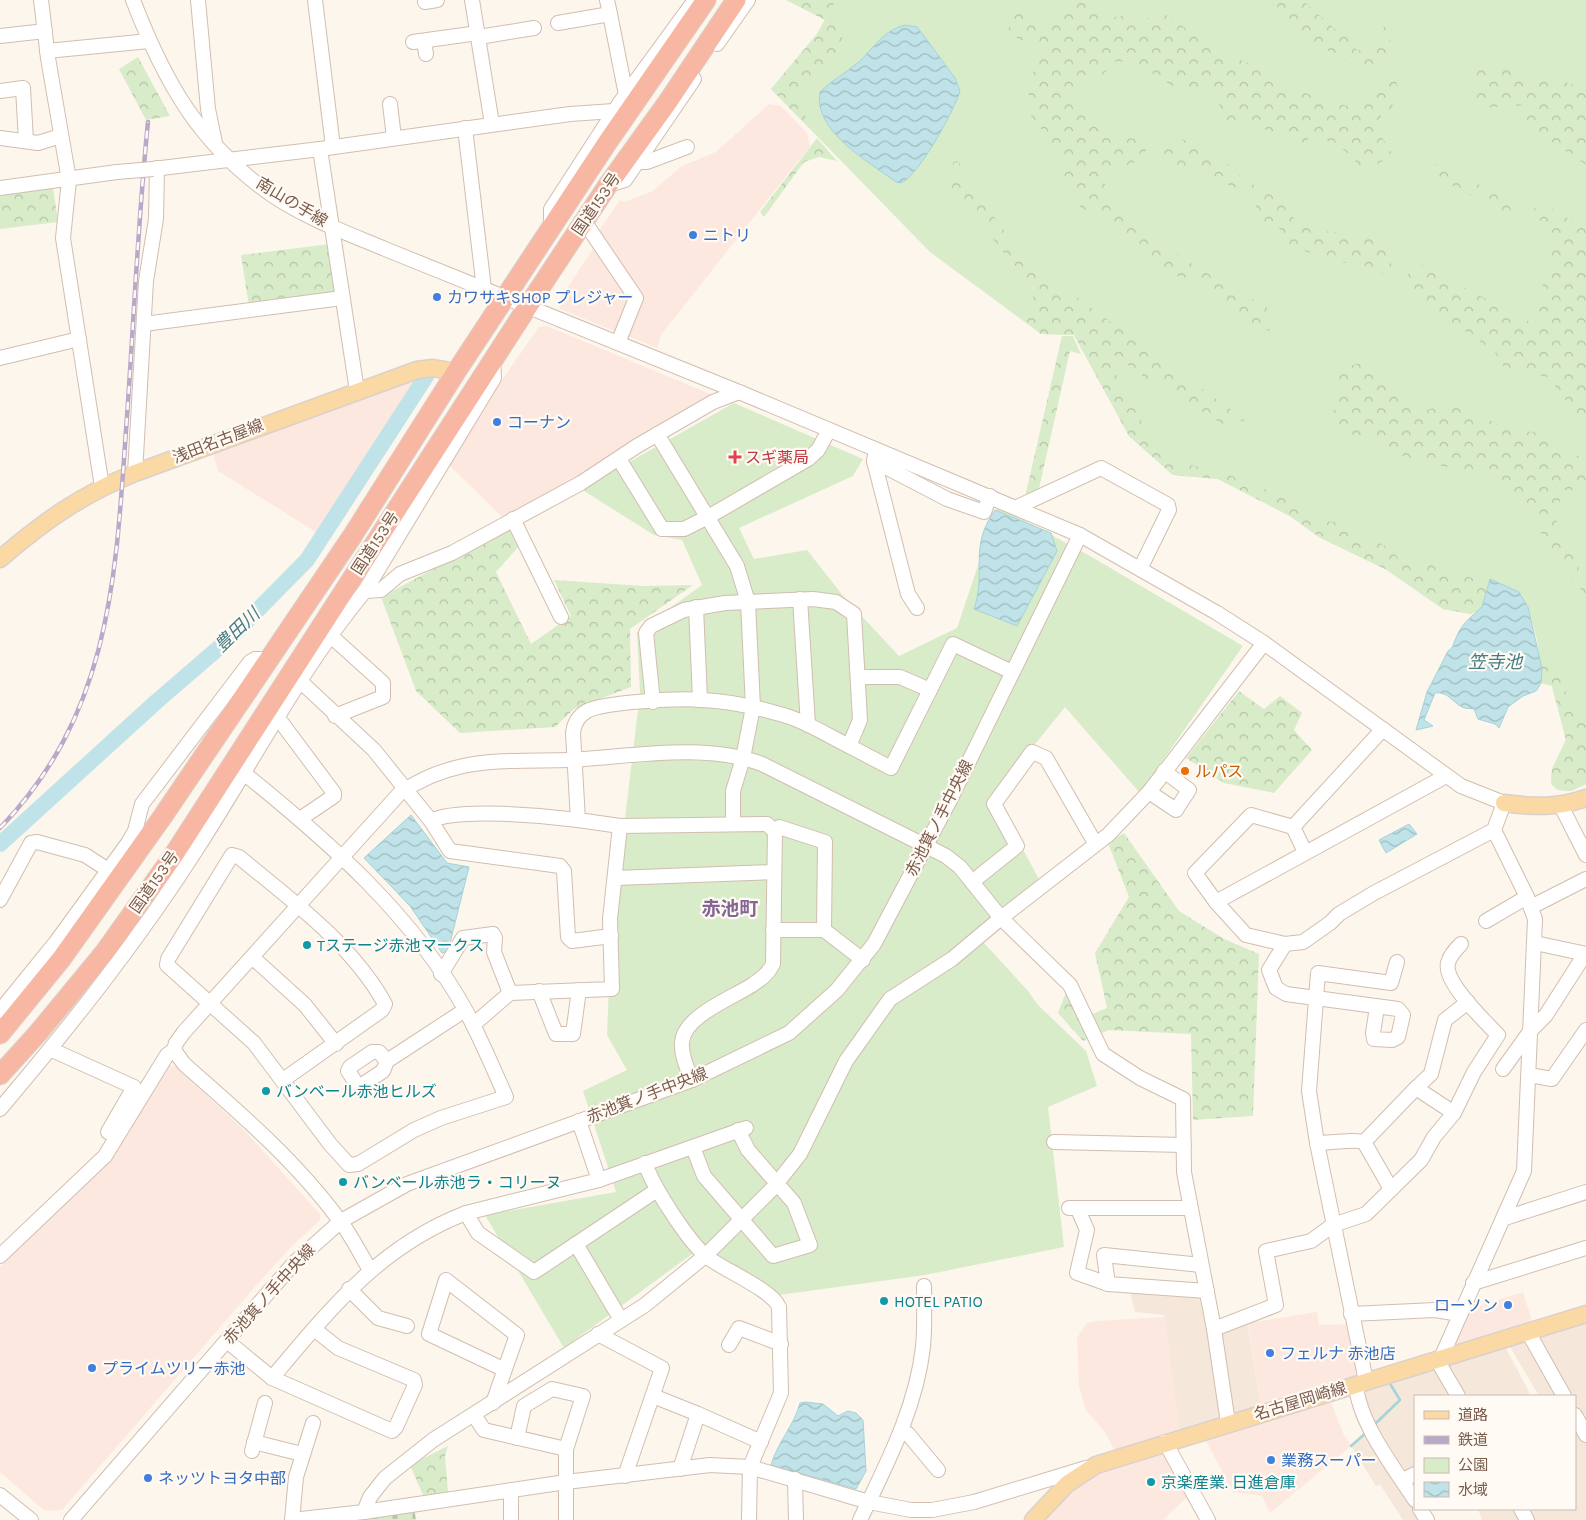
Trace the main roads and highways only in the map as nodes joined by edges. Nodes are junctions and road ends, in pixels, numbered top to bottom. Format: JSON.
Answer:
{"nodes":[{"id":1,"x":706,"y":0,"type":"edge"},
{"id":2,"x":736,"y":0,"type":"edge"},
{"id":3,"x":456,"y":372,"type":"junction"},
{"id":4,"x":0,"y":559,"type":"edge"},
{"id":5,"x":294,"y":621,"type":"junction"},
{"id":6,"x":320,"y":640,"type":"junction"},
{"id":7,"x":1586,"y":798,"type":"edge"},
{"id":8,"x":1504,"y":803,"type":"road end"},
{"id":9,"x":0,"y":1034,"type":"edge"},
{"id":10,"x":0,"y":1075,"type":"edge"},
{"id":11,"x":1586,"y":1314,"type":"edge"},
{"id":12,"x":1033,"y":1520,"type":"edge"}],
"edges":[{"from":1,"to":3,"type":"highway","name":"国道153号"},
{"from":2,"to":6,"type":"highway","name":"国道153号"},
{"from":3,"to":4,"type":"main road","name":"浅田名古屋線"},
{"from":3,"to":5,"type":"highway","name":"国道153号"},
{"from":5,"to":6,"type":"highway"},
{"from":5,"to":9,"type":"highway","name":"国道153号"},
{"from":6,"to":10,"type":"highway","name":"国道153号"},
{"from":7,"to":8,"type":"main road"},
{"from":11,"to":12,"type":"main road","name":"名古屋岡崎線"}]}
